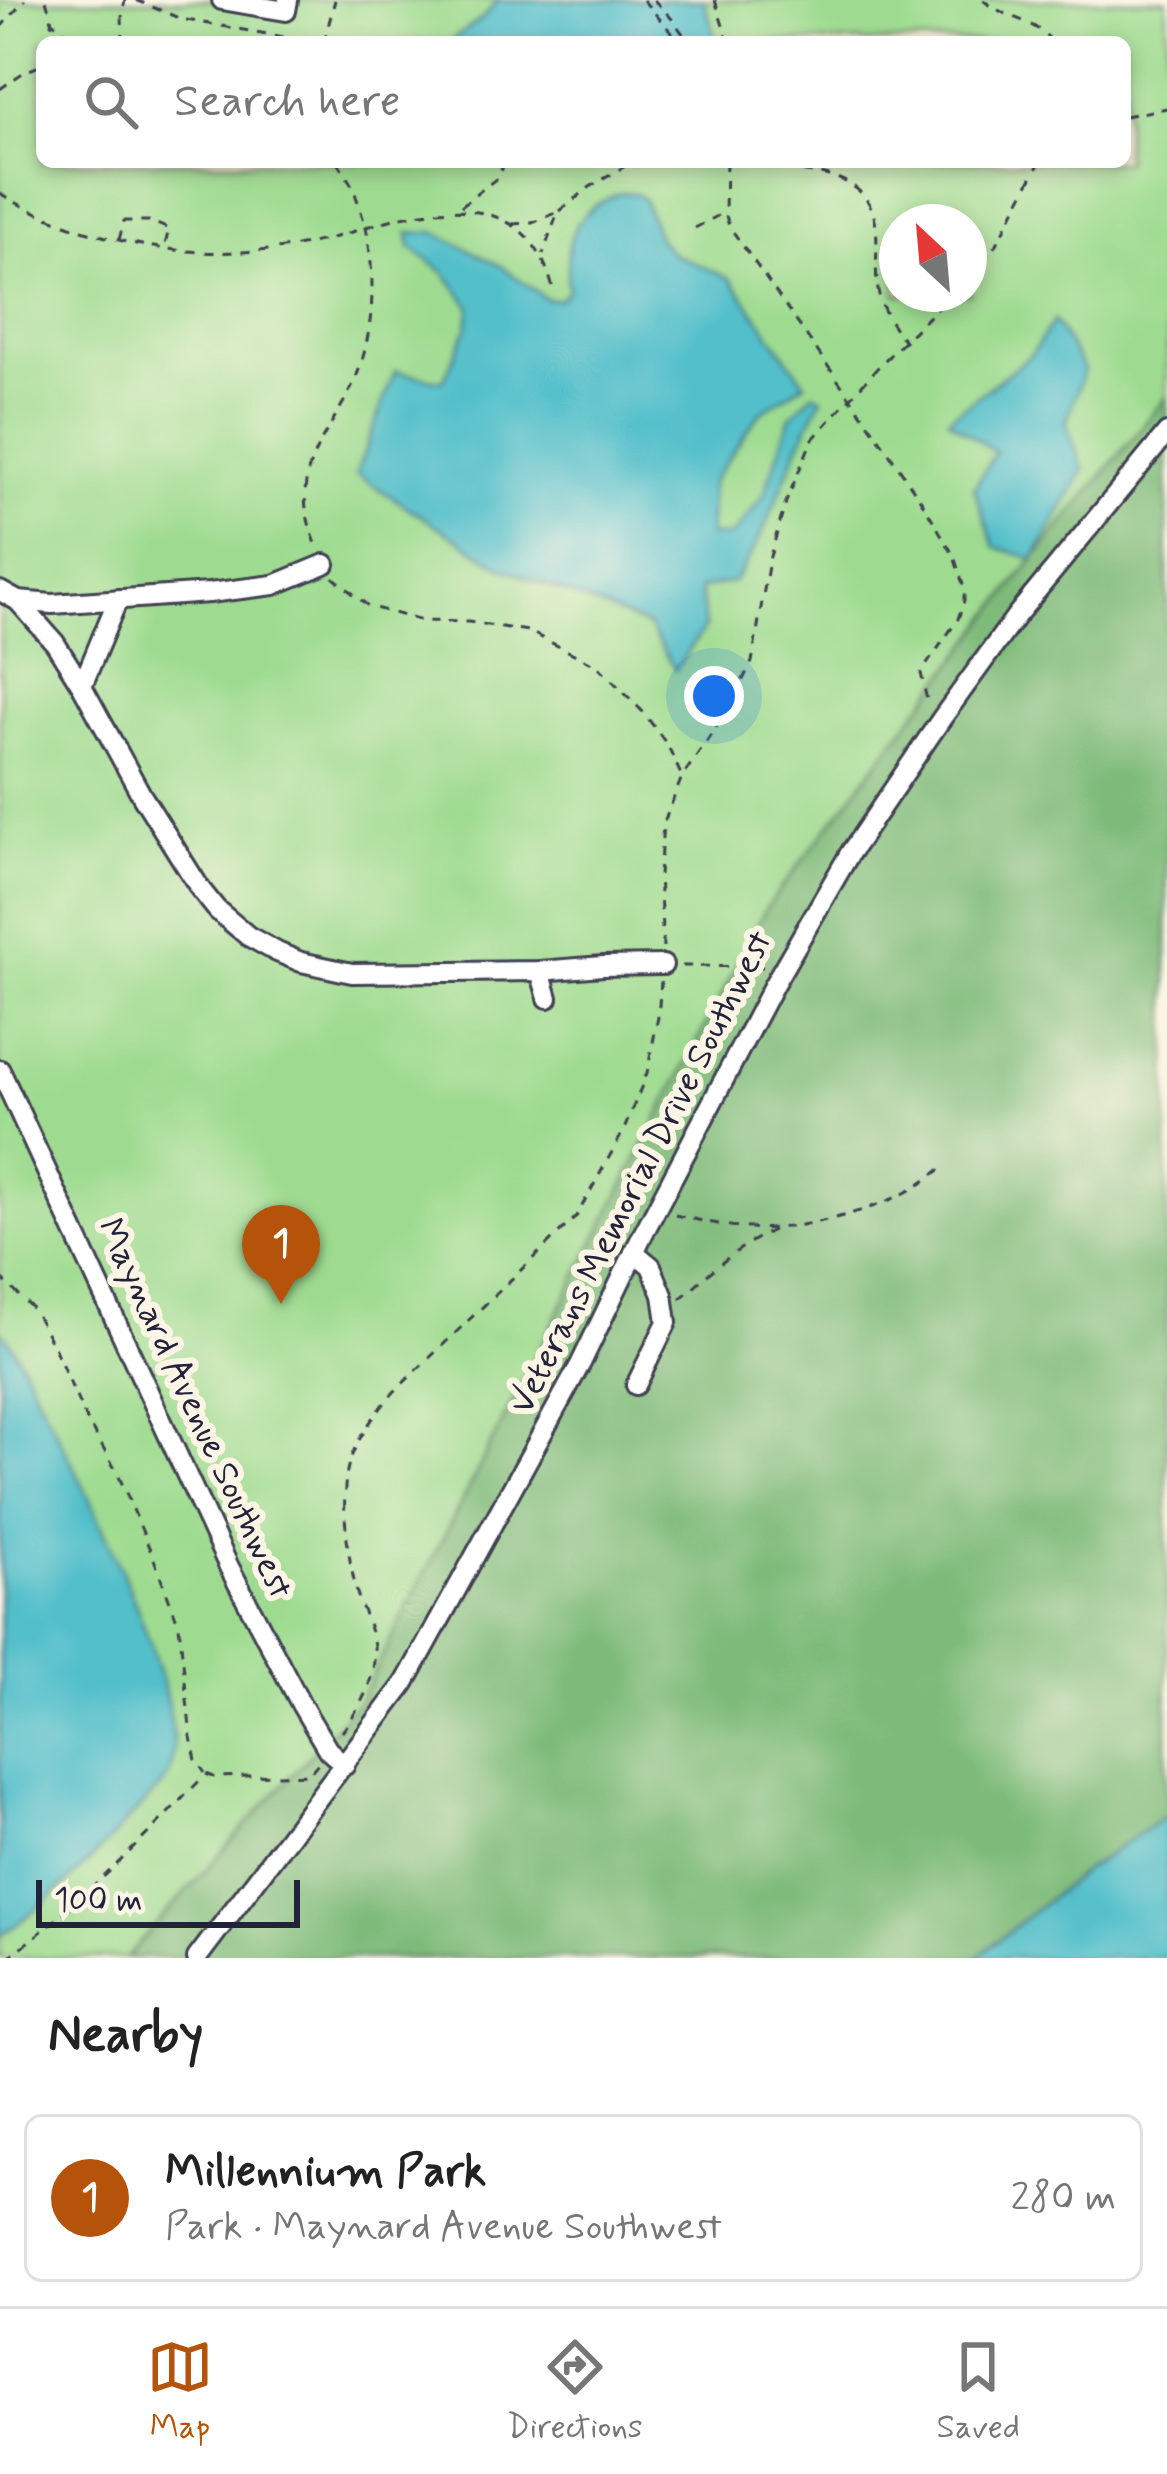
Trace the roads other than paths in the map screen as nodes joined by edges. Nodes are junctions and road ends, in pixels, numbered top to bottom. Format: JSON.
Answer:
{"nodes":[{"id":1,"x":222,"y":0,"type":"edge"},
{"id":2,"x":288,"y":0,"type":"edge"},
{"id":3,"x":1167,"y":434,"type":"edge"},
{"id":4,"x":325,"y":564,"type":"road end"},
{"id":5,"x":0,"y":591,"type":"edge"},
{"id":6,"x":118,"y":599,"type":"junction"},
{"id":7,"x":18,"y":602,"type":"junction"},
{"id":8,"x":82,"y":686,"type":"junction"},
{"id":9,"x":663,"y":965,"type":"road end"},
{"id":10,"x":540,"y":971,"type":"junction"},
{"id":11,"x":548,"y":998,"type":"dead end"},
{"id":12,"x":0,"y":1070,"type":"edge"},
{"id":13,"x":634,"y":1252,"type":"junction"},
{"id":14,"x":636,"y":1385,"type":"dead end"},
{"id":15,"x":345,"y":1765,"type":"junction"},
{"id":16,"x":196,"y":1958,"type":"edge"}],
"edges":[{"from":1,"to":2,"type":"street"},
{"from":3,"to":13,"type":"street","name":"Veterans Memorial Drive Southwest"},
{"from":4,"to":6,"type":"street"},
{"from":5,"to":7,"type":"street"},
{"from":6,"to":7,"type":"street"},
{"from":6,"to":8,"type":"street"},
{"from":7,"to":8,"type":"street"},
{"from":8,"to":10,"type":"street"},
{"from":9,"to":10,"type":"street"},
{"from":10,"to":11,"type":"street"},
{"from":12,"to":15,"type":"street","name":"Maynard Avenue Southwest"},
{"from":13,"to":14,"type":"street"},
{"from":13,"to":15,"type":"street","name":"Veterans Memorial Drive Southwest"},
{"from":15,"to":16,"type":"street","name":"Veterans Memorial Drive Southwest"}]}
